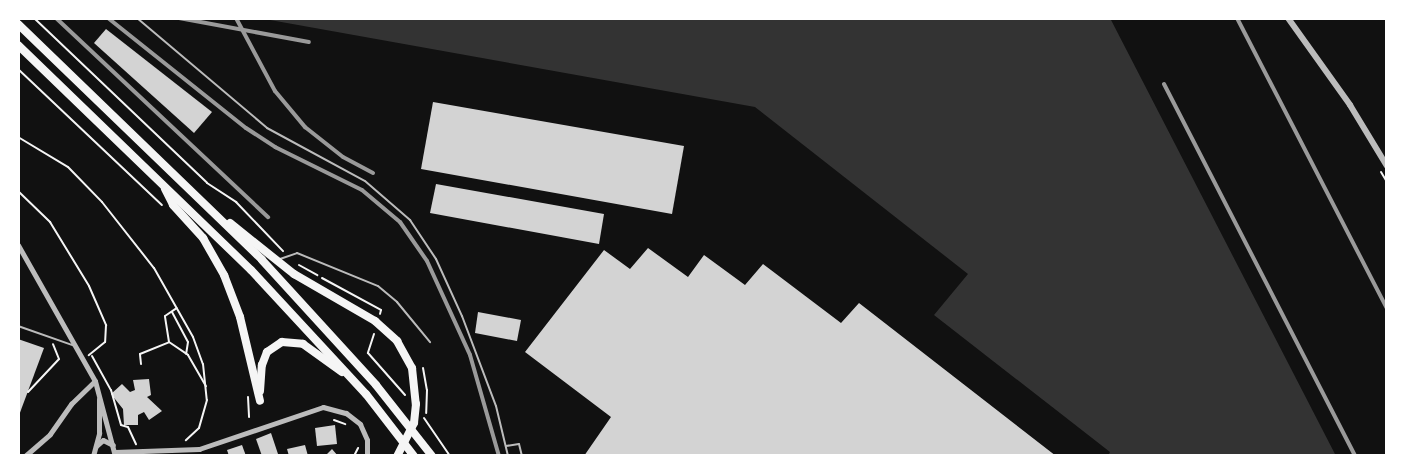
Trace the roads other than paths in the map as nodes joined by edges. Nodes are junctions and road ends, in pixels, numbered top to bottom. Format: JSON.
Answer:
{"nodes":[{"id":1,"x":18,"y":18,"type":"edge"},
{"id":2,"x":136,"y":18,"type":"edge"},
{"id":3,"x":1288,"y":18,"type":"edge"},
{"id":4,"x":18,"y":24,"type":"edge"},
{"id":5,"x":27,"y":33,"type":"junction"},
{"id":6,"x":18,"y":45,"type":"edge"},
{"id":7,"x":1387,"y":166,"type":"edge"},
{"id":8,"x":161,"y":182,"type":"junction"},
{"id":9,"x":221,"y":218,"type":"junction"},
{"id":10,"x":18,"y":245,"type":"edge"},
{"id":11,"x":278,"y":260,"type":"junction"},
{"id":12,"x":18,"y":326,"type":"edge"},
{"id":13,"x":430,"y":342,"type":"dead end"},
{"id":14,"x":76,"y":346,"type":"junction"},
{"id":15,"x":353,"y":380,"type":"junction"},
{"id":16,"x":95,"y":381,"type":"junction"},
{"id":17,"x":98,"y":391,"type":"junction"},
{"id":18,"x":506,"y":446,"type":"junction"},
{"id":19,"x":96,"y":447,"type":"junction"},
{"id":20,"x":115,"y":452,"type":"edge"},
{"id":21,"x":25,"y":456,"type":"edge"},
{"id":22,"x":93,"y":456,"type":"edge"},
{"id":23,"x":365,"y":456,"type":"edge"},
{"id":24,"x":397,"y":456,"type":"edge"},
{"id":25,"x":414,"y":456,"type":"edge"},
{"id":26,"x":432,"y":456,"type":"edge"},
{"id":27,"x":508,"y":456,"type":"edge"},
{"id":28,"x":522,"y":456,"type":"edge"}],
"edges":[{"from":1,"to":5,"type":"main road"},
{"from":2,"to":18,"type":"lane"},
{"from":3,"to":7,"type":"street"},
{"from":4,"to":5,"type":"main road"},
{"from":5,"to":9,"type":"main road"},
{"from":6,"to":8,"type":"main road"},
{"from":8,"to":15,"type":"main road"},
{"from":8,"to":15,"type":"main road"},
{"from":9,"to":11,"type":"main road"},
{"from":9,"to":26,"type":"main road"},
{"from":10,"to":14,"type":"street"},
{"from":11,"to":13,"type":"lane"},
{"from":11,"to":24,"type":"main road"},
{"from":12,"to":14,"type":"lane"},
{"from":14,"to":16,"type":"street"},
{"from":15,"to":25,"type":"main road"},
{"from":16,"to":17,"type":"street"},
{"from":16,"to":21,"type":"street"},
{"from":17,"to":19,"type":"street"},
{"from":17,"to":20,"type":"street"},
{"from":18,"to":27,"type":"lane"},
{"from":18,"to":28,"type":"lane"},
{"from":19,"to":20,"type":"street"},
{"from":19,"to":22,"type":"street"},
{"from":20,"to":23,"type":"street"}]}
